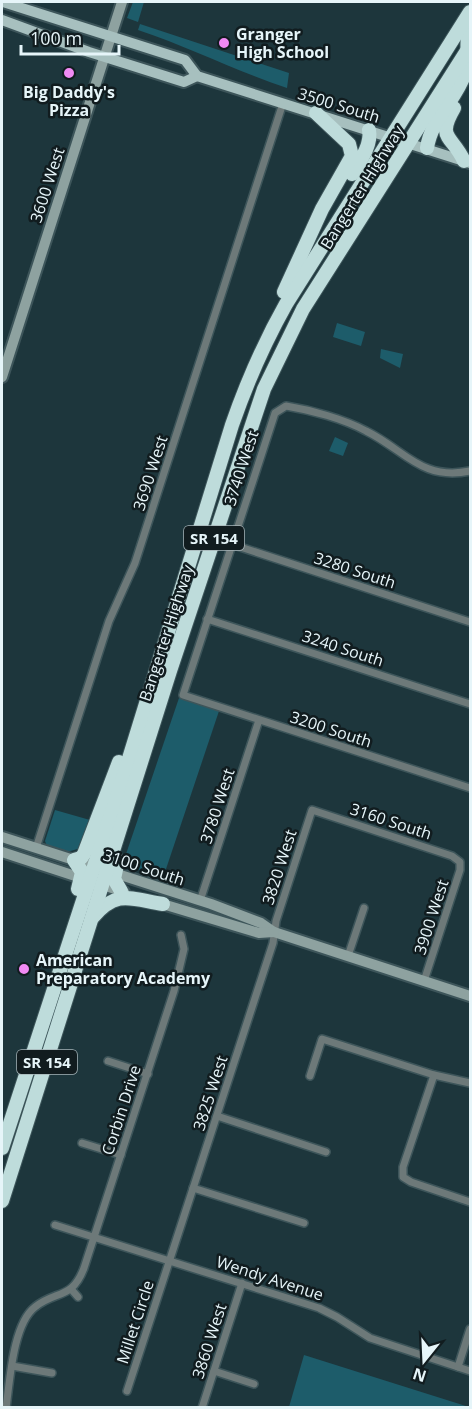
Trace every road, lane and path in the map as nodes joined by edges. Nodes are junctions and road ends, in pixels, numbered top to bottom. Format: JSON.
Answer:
{"nodes":[{"id":1,"x":3,"y":2,"type":"edge"},
{"id":2,"x":122,"y":2,"type":"edge"},
{"id":3,"x":471,"y":12,"type":"edge"},
{"id":4,"x":2,"y":20,"type":"edge"},
{"id":5,"x":471,"y":26,"type":"edge"},
{"id":6,"x":111,"y":35,"type":"junction"},
{"id":7,"x":469,"y":49,"type":"edge"},
{"id":8,"x":104,"y":56,"type":"junction"},
{"id":9,"x":197,"y":76,"type":"junction"},
{"id":10,"x":471,"y":79,"type":"edge"},
{"id":11,"x":283,"y":104,"type":"junction"},
{"id":12,"x":316,"y":114,"type":"junction"},
{"id":13,"x":369,"y":130,"type":"junction"},
{"id":14,"x":391,"y":137,"type":"junction"},
{"id":15,"x":409,"y":143,"type":"junction"},
{"id":16,"x":427,"y":148,"type":"junction"},
{"id":17,"x":467,"y":162,"type":"edge"},
{"id":18,"x":330,"y":232,"type":"junction"},
{"id":19,"x":278,"y":317,"type":"junction"},
{"id":20,"x":286,"y":341,"type":"junction"},
{"id":21,"x":2,"y":377,"type":"edge"},
{"id":22,"x":471,"y":471,"type":"edge"},
{"id":23,"x":231,"y":544,"type":"junction"},
{"id":24,"x":193,"y":550,"type":"junction"},
{"id":25,"x":207,"y":619,"type":"junction"},
{"id":26,"x":471,"y":622,"type":"edge"},
{"id":27,"x":170,"y":671,"type":"junction"},
{"id":28,"x":183,"y":695,"type":"joint"},
{"id":29,"x":471,"y":704,"type":"edge"},
{"id":30,"x":259,"y":720,"type":"junction"},
{"id":31,"x":138,"y":727,"type":"junction"},
{"id":32,"x":471,"y":788,"type":"edge"},
{"id":33,"x":312,"y":810,"type":"joint"},
{"id":34,"x":2,"y":837,"type":"edge"},
{"id":35,"x":36,"y":848,"type":"junction"},
{"id":36,"x":2,"y":852,"type":"edge"},
{"id":37,"x":74,"y":860,"type":"junction"},
{"id":38,"x":460,"y":862,"type":"joint"},
{"id":39,"x":105,"y":870,"type":"junction"},
{"id":40,"x":90,"y":881,"type":"junction"},
{"id":41,"x":121,"y":891,"type":"junction"},
{"id":42,"x":200,"y":901,"type":"junction"},
{"id":43,"x":163,"y":904,"type":"junction"},
{"id":44,"x":364,"y":908,"type":"dead end"},
{"id":45,"x":90,"y":921,"type":"junction"},
{"id":46,"x":274,"y":932,"type":"junction"},
{"id":47,"x":181,"y":935,"type":"dead end"},
{"id":48,"x":348,"y":956,"type":"junction"},
{"id":49,"x":424,"y":981,"type":"junction"},
{"id":50,"x":471,"y":996,"type":"edge"},
{"id":51,"x":108,"y":1061,"type":"dead end"},
{"id":52,"x":27,"y":1073,"type":"junction"},
{"id":53,"x":148,"y":1074,"type":"junction"},
{"id":54,"x":434,"y":1075,"type":"junction"},
{"id":55,"x":310,"y":1076,"type":"dead end"},
{"id":56,"x":471,"y":1083,"type":"edge"},
{"id":57,"x":217,"y":1116,"type":"junction"},
{"id":58,"x":82,"y":1143,"type":"dead end"},
{"id":59,"x":2,"y":1148,"type":"edge"},
{"id":60,"x":326,"y":1152,"type":"dead end"},
{"id":61,"x":121,"y":1155,"type":"junction"},
{"id":62,"x":2,"y":1178,"type":"edge"},
{"id":63,"x":193,"y":1188,"type":"junction"},
{"id":64,"x":470,"y":1200,"type":"edge"},
{"id":65,"x":2,"y":1201,"type":"edge"},
{"id":66,"x":304,"y":1223,"type":"dead end"},
{"id":67,"x":55,"y":1225,"type":"dead end"},
{"id":68,"x":94,"y":1237,"type":"junction"},
{"id":69,"x":169,"y":1261,"type":"junction"},
{"id":70,"x":242,"y":1283,"type":"junction"},
{"id":71,"x":71,"y":1289,"type":"junction"},
{"id":72,"x":78,"y":1297,"type":"dead end"},
{"id":73,"x":471,"y":1329,"type":"edge"},
{"id":74,"x":12,"y":1366,"type":"junction"},
{"id":75,"x":458,"y":1367,"type":"junction"},
{"id":76,"x":213,"y":1371,"type":"junction"},
{"id":77,"x":471,"y":1371,"type":"edge"},
{"id":78,"x":52,"y":1373,"type":"dead end"},
{"id":79,"x":254,"y":1384,"type":"dead end"},
{"id":80,"x":127,"y":1391,"type":"dead end"},
{"id":81,"x":6,"y":1407,"type":"edge"},
{"id":82,"x":202,"y":1407,"type":"edge"}],
"edges":[{"from":1,"to":6,"type":"main road","name":"3500 South"},
{"from":2,"to":6,"type":"main road","name":"3600 West"},
{"from":3,"to":14,"type":"highway","name":"Bangerter Highway","number":"SR 154"},
{"from":4,"to":8,"type":"main road","name":"3500 South"},
{"from":5,"to":7,"type":"highway"},
{"from":6,"to":8,"type":"main road","name":"3600 West"},
{"from":6,"to":9,"type":"main road","name":"3500 South"},
{"from":7,"to":15,"type":"highway","name":"Bangerter Highway","number":"SR 154"},
{"from":7,"to":16,"type":"highway"},
{"from":8,"to":9,"type":"main road","name":"3500 South"},
{"from":8,"to":21,"type":"main road","name":"3600 West"},
{"from":9,"to":11,"type":"main road","name":"3500 South"},
{"from":10,"to":17,"type":"highway"},
{"from":11,"to":12,"type":"main road","name":"3500 South"},
{"from":11,"to":35,"type":"street","name":"3690 West"},
{"from":12,"to":13,"type":"main road","name":"3500 South"},
{"from":12,"to":19,"type":"highway"},
{"from":13,"to":14,"type":"main road","name":"3500 South"},
{"from":13,"to":18,"type":"highway"},
{"from":14,"to":15,"type":"main road","name":"3500 South"},
{"from":14,"to":18,"type":"highway","name":"Bangerter Highway","number":"SR 154"},
{"from":15,"to":16,"type":"main road","name":"3500 South"},
{"from":15,"to":20,"type":"highway","name":"Bangerter Highway","number":"SR 154"},
{"from":16,"to":17,"type":"main road","name":"3500 South"},
{"from":18,"to":19,"type":"highway","name":"Bangerter Highway","number":"SR 154"},
{"from":18,"to":20,"type":"highway"},
{"from":19,"to":24,"type":"highway","name":"Bangerter Highway","number":"SR 154"},
{"from":20,"to":27,"type":"highway","name":"Bangerter Highway","number":"SR 154"},
{"from":22,"to":23,"type":"street","name":"3740 West"},
{"from":23,"to":25,"type":"street","name":"3740 West"},
{"from":23,"to":26,"type":"street","name":"3280 South"},
{"from":24,"to":27,"type":"highway"},
{"from":24,"to":31,"type":"highway","name":"Bangerter Highway","number":"SR 154"},
{"from":25,"to":28,"type":"street","name":"3740 West"},
{"from":25,"to":29,"type":"street","name":"3240 South"},
{"from":27,"to":39,"type":"highway","name":"Bangerter Highway","number":"SR 154"},
{"from":28,"to":30,"type":"street","name":"3200 South"},
{"from":30,"to":32,"type":"street","name":"3200 South"},
{"from":30,"to":42,"type":"street","name":"3780 West"},
{"from":31,"to":37,"type":"highway"},
{"from":31,"to":39,"type":"highway","name":"Bangerter Highway","number":"SR 154"},
{"from":33,"to":38,"type":"street","name":"3160 South"},
{"from":33,"to":46,"type":"street","name":"3820 West"},
{"from":34,"to":35,"type":"main road","name":"3100 South"},
{"from":35,"to":37,"type":"main road","name":"3100 South"},
{"from":36,"to":40,"type":"main road","name":"3100 South"},
{"from":37,"to":39,"type":"main road","name":"3100 South"},
{"from":37,"to":40,"type":"highway"},
{"from":38,"to":49,"type":"street","name":"3900 West"},
{"from":39,"to":40,"type":"highway","name":"Bangerter Highway","number":"SR 154"},
{"from":39,"to":41,"type":"highway"},
{"from":39,"to":42,"type":"main road","name":"3100 South"},
{"from":40,"to":41,"type":"main road","name":"3100 South"},
{"from":40,"to":45,"type":"highway","name":"Bangerter Highway","number":"SR 154"},
{"from":40,"to":52,"type":"highway"},
{"from":41,"to":43,"type":"main road","name":"3100 South"},
{"from":42,"to":46,"type":"main road","name":"3100 South"},
{"from":43,"to":45,"type":"highway"},
{"from":43,"to":46,"type":"main road","name":"3100 South"},
{"from":44,"to":48,"type":"street"},
{"from":45,"to":65,"type":"highway","name":"Bangerter Highway","number":"SR 154"},
{"from":46,"to":48,"type":"main road","name":"3100 South"},
{"from":46,"to":57,"type":"street","name":"3825 West"},
{"from":47,"to":53,"type":"street","name":"Corbin Drive"},
{"from":48,"to":49,"type":"main road","name":"3100 South"},
{"from":49,"to":50,"type":"main road","name":"3100 South"},
{"from":51,"to":53,"type":"street"},
{"from":52,"to":59,"type":"highway","number":"SR 154"},
{"from":52,"to":62,"type":"highway"},
{"from":53,"to":61,"type":"street","name":"Corbin Drive"},
{"from":54,"to":55,"type":"street"},
{"from":54,"to":56,"type":"street"},
{"from":54,"to":64,"type":"street"},
{"from":57,"to":60,"type":"street"},
{"from":57,"to":63,"type":"street","name":"3825 West"},
{"from":58,"to":61,"type":"street"},
{"from":61,"to":68,"type":"street","name":"Corbin Drive"},
{"from":63,"to":66,"type":"street"},
{"from":63,"to":69,"type":"street","name":"3825 West"},
{"from":67,"to":68,"type":"street","name":"Wendy Avenue"},
{"from":68,"to":69,"type":"street","name":"Wendy Avenue"},
{"from":68,"to":71,"type":"street","name":"Corbin Drive"},
{"from":69,"to":70,"type":"street","name":"Wendy Avenue"},
{"from":69,"to":80,"type":"street","name":"Millet Circle"},
{"from":70,"to":75,"type":"street","name":"Wendy Avenue"},
{"from":70,"to":76,"type":"street","name":"3860 West"},
{"from":71,"to":72,"type":"street"},
{"from":71,"to":74,"type":"street"},
{"from":73,"to":75,"type":"street"},
{"from":74,"to":78,"type":"street"},
{"from":74,"to":81,"type":"street"},
{"from":75,"to":77,"type":"street","name":"Wendy Avenue"},
{"from":76,"to":79,"type":"street"},
{"from":76,"to":82,"type":"street","name":"3860 West"}]}
